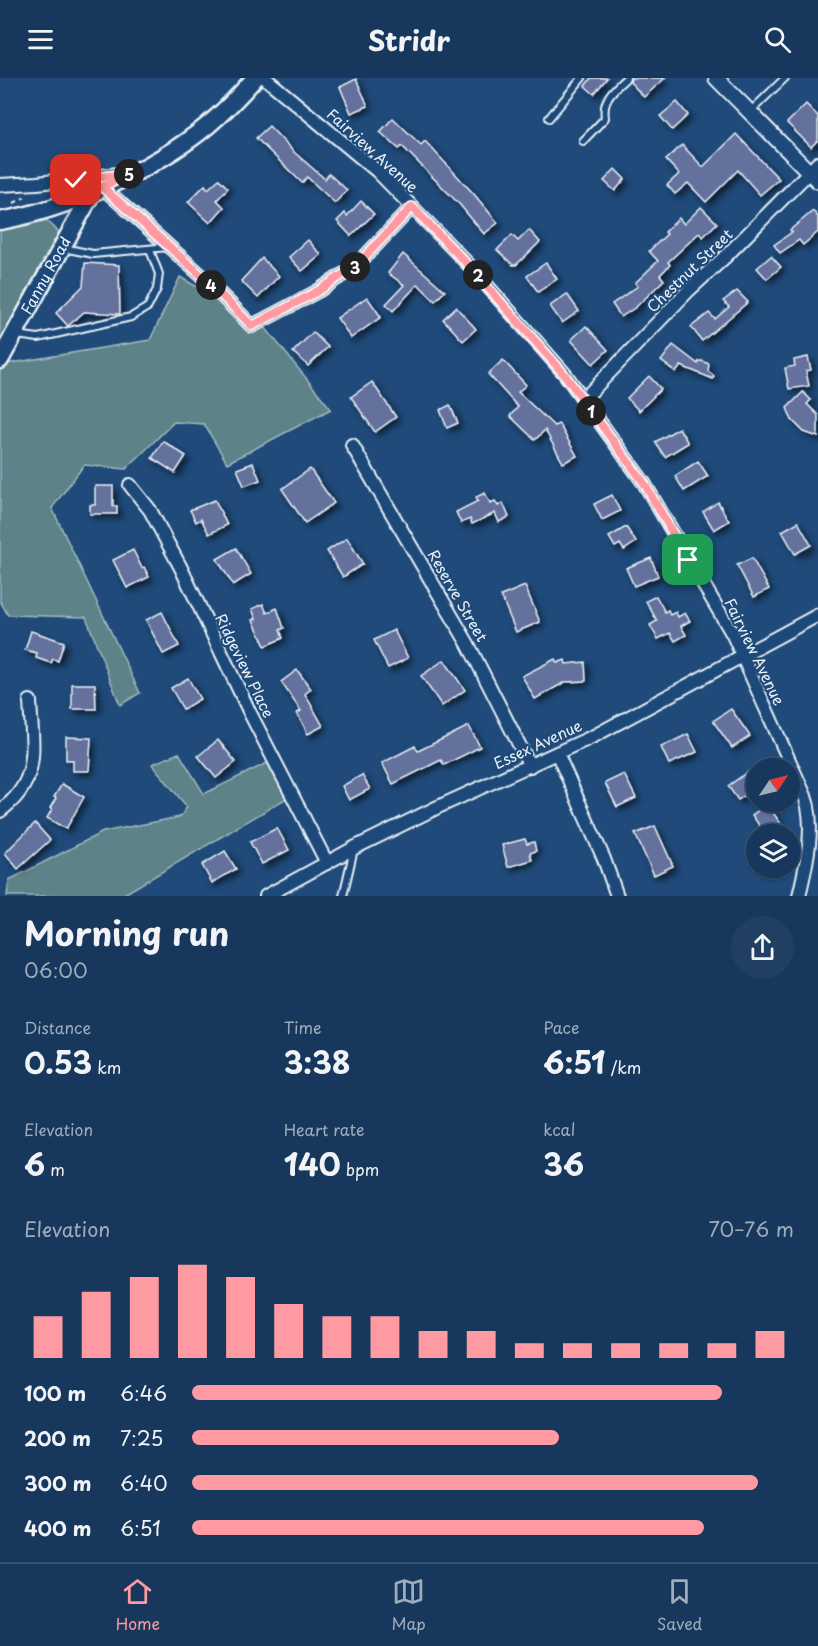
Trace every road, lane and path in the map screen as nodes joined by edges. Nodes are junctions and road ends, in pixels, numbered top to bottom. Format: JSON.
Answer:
{"nodes":[{"id":1,"x":582,"y":78,"type":"edge"},
{"id":2,"x":626,"y":78,"type":"edge"},
{"id":3,"x":716,"y":78,"type":"edge"},
{"id":4,"x":784,"y":78,"type":"edge"},
{"id":5,"x":255,"y":79,"type":"edge"},
{"id":6,"x":750,"y":112,"type":"junction"},
{"id":7,"x":549,"y":118,"type":"dead end"},
{"id":8,"x":583,"y":141,"type":"dead end"},
{"id":9,"x":815,"y":172,"type":"edge"},
{"id":10,"x":132,"y":173,"type":"junction"},
{"id":11,"x":37,"y":183,"type":"junction"},
{"id":12,"x":0,"y":185,"type":"edge"},
{"id":13,"x":97,"y":189,"type":"junction"},
{"id":14,"x":9,"y":206,"type":"dead end"},
{"id":15,"x":412,"y":207,"type":"junction"},
{"id":16,"x":0,"y":221,"type":"edge"},
{"id":17,"x":61,"y":247,"type":"junction"},
{"id":18,"x":169,"y":247,"type":"junction"},
{"id":19,"x":150,"y":250,"type":"junction"},
{"id":20,"x":13,"y":334,"type":"junction"},
{"id":21,"x":0,"y":360,"type":"edge"},
{"id":22,"x":583,"y":400,"type":"junction"},
{"id":23,"x":352,"y":445,"type":"dead end"},
{"id":24,"x":130,"y":485,"type":"dead end"},
{"id":25,"x":818,"y":615,"type":"edge"},
{"id":26,"x":742,"y":657,"type":"junction"},
{"id":27,"x":30,"y":700,"type":"dead end"},
{"id":28,"x":557,"y":753,"type":"junction"},
{"id":29,"x":530,"y":766,"type":"junction"},
{"id":30,"x":0,"y":811,"type":"edge"},
{"id":31,"x":354,"y":848,"type":"junction"},
{"id":32,"x":327,"y":863,"type":"junction"},
{"id":33,"x":266,"y":896,"type":"edge"},
{"id":34,"x":343,"y":896,"type":"edge"},
{"id":35,"x":616,"y":896,"type":"edge"},
{"id":36,"x":800,"y":896,"type":"edge"}],
"edges":[{"from":1,"to":7,"type":"lane"},
{"from":2,"to":8,"type":"lane"},
{"from":3,"to":6,"type":"street"},
{"from":4,"to":6,"type":"lane"},
{"from":5,"to":10,"type":"main road"},
{"from":5,"to":15,"type":"street","name":"Fairview Avenue"},
{"from":6,"to":9,"type":"street"},
{"from":9,"to":22,"type":"street","name":"Chestnut Street"},
{"from":10,"to":11,"type":"street"},
{"from":10,"to":13,"type":"main road"},
{"from":11,"to":12,"type":"street"},
{"from":11,"to":14,"type":"path"},
{"from":13,"to":16,"type":"main road"},
{"from":13,"to":17,"type":"main road","name":"Fanny Road"},
{"from":13,"to":18,"type":"street"},
{"from":15,"to":18,"type":"street"},
{"from":15,"to":22,"type":"street","name":"Fairview Avenue"},
{"from":17,"to":19,"type":"lane"},
{"from":17,"to":20,"type":"main road","name":"Fanny Road"},
{"from":18,"to":19,"type":"lane"},
{"from":19,"to":20,"type":"lane"},
{"from":20,"to":21,"type":"main road","name":"Fanny Road"},
{"from":22,"to":26,"type":"street","name":"Fairview Avenue"},
{"from":23,"to":29,"type":"street","name":"Reserve Street"},
{"from":24,"to":32,"type":"street","name":"Ridgeview Place"},
{"from":25,"to":26,"type":"street","name":"Essex Avenue"},
{"from":26,"to":28,"type":"street","name":"Essex Avenue"},
{"from":26,"to":36,"type":"street","name":"Fairview Avenue"},
{"from":27,"to":30,"type":"street"},
{"from":28,"to":29,"type":"street","name":"Essex Avenue"},
{"from":28,"to":35,"type":"street"},
{"from":29,"to":31,"type":"street","name":"Essex Avenue"},
{"from":31,"to":32,"type":"street","name":"Essex Avenue"},
{"from":31,"to":34,"type":"lane"},
{"from":32,"to":33,"type":"street","name":"Essex Avenue"}]}
